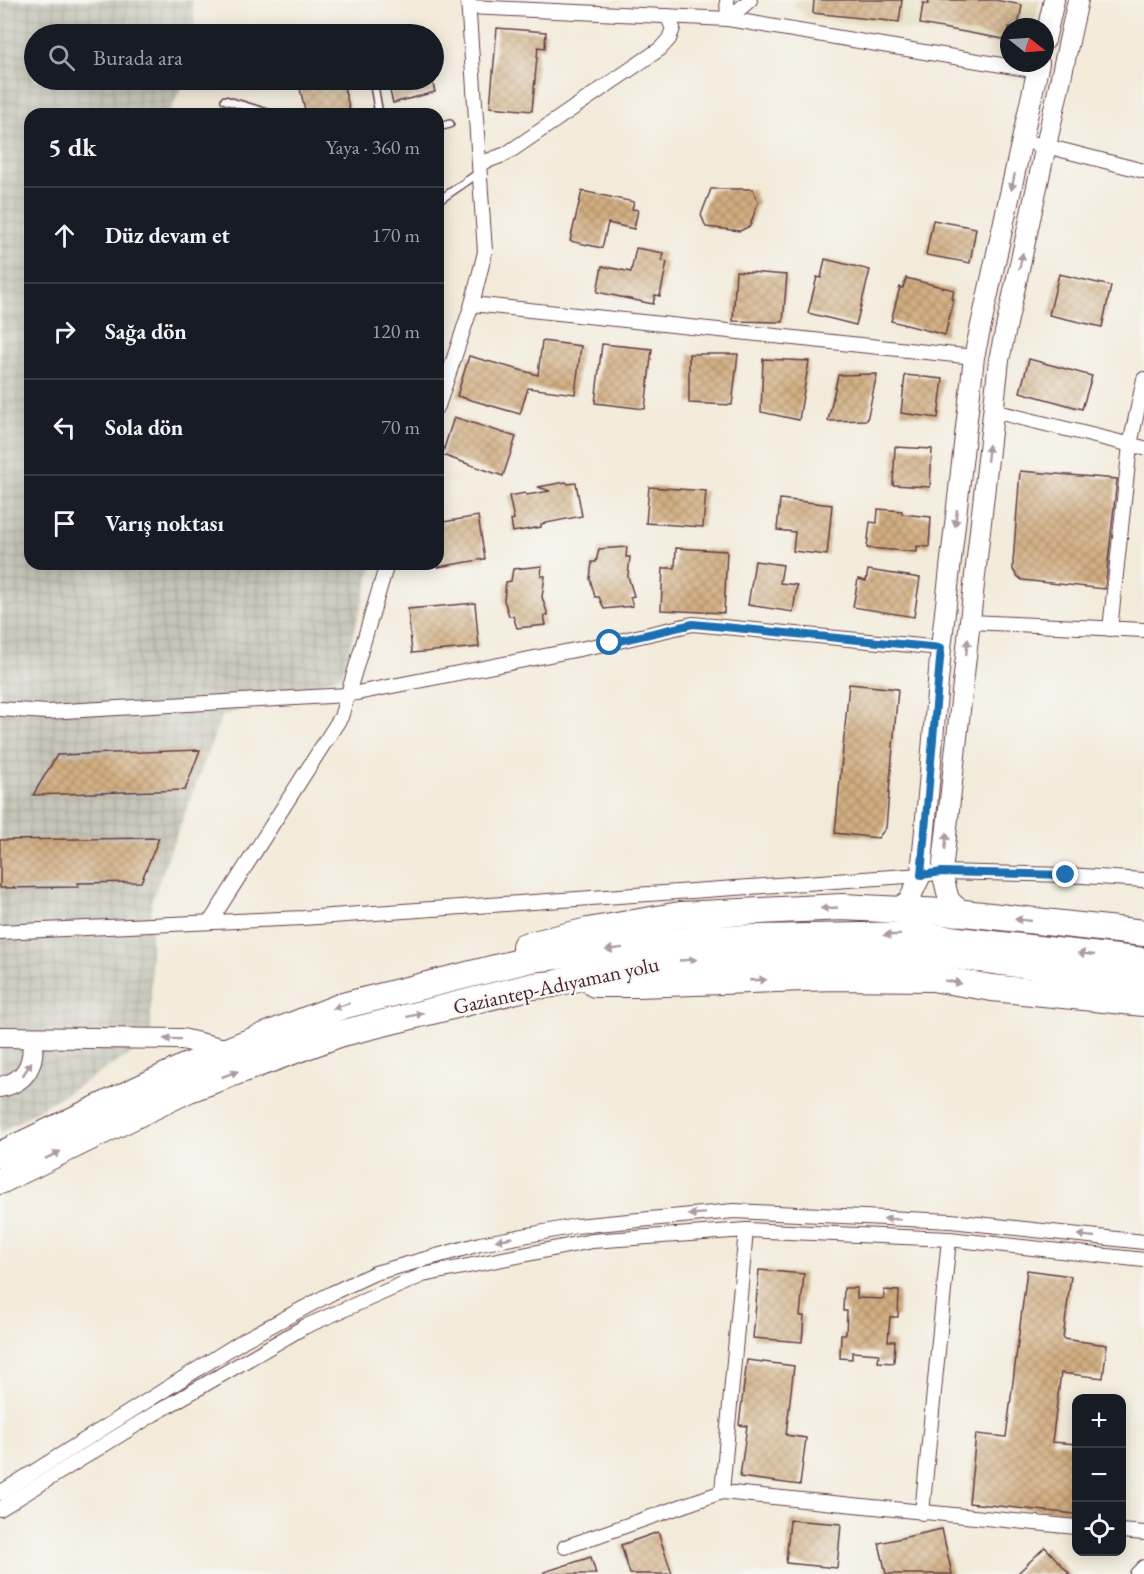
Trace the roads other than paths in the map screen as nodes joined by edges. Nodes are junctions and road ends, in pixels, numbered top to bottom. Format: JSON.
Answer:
{"nodes":[{"id":1,"x":727,"y":0,"type":"edge"},
{"id":2,"x":750,"y":0,"type":"edge"},
{"id":3,"x":1054,"y":0,"type":"edge"},
{"id":4,"x":1078,"y":0,"type":"edge"},
{"id":5,"x":469,"y":3,"type":"edge"},
{"id":6,"x":667,"y":16,"type":"junction"},
{"id":7,"x":1050,"y":18,"type":"edge"},
{"id":8,"x":728,"y":19,"type":"junction"},
{"id":9,"x":1000,"y":61,"type":"edge"},
{"id":10,"x":1037,"y":72,"type":"edge"},
{"id":11,"x":375,"y":90,"type":"edge"},
{"id":12,"x":225,"y":100,"type":"dead end"},
{"id":13,"x":251,"y":108,"type":"edge"},
{"id":14,"x":378,"y":108,"type":"edge"},
{"id":15,"x":450,"y":124,"type":"dead end"},
{"id":16,"x":444,"y":126,"type":"edge"},
{"id":17,"x":1022,"y":141,"type":"junction"},
{"id":18,"x":1046,"y":146,"type":"junction"},
{"id":19,"x":479,"y":168,"type":"junction"},
{"id":20,"x":1144,"y":171,"type":"edge"},
{"id":21,"x":444,"y":196,"type":"edge"},
{"id":22,"x":472,"y":304,"type":"junction"},
{"id":23,"x":974,"y":357,"type":"junction"},
{"id":24,"x":1144,"y":379,"type":"edge"},
{"id":25,"x":444,"y":388,"type":"edge"},
{"id":26,"x":993,"y":411,"type":"junction"},
{"id":27,"x":1130,"y":445,"type":"junction"},
{"id":28,"x":1144,"y":448,"type":"edge"},
{"id":29,"x":385,"y":570,"type":"edge"},
{"id":30,"x":970,"y":622,"type":"junction"},
{"id":31,"x":1110,"y":628,"type":"junction"},
{"id":32,"x":1144,"y":630,"type":"edge"},
{"id":33,"x":941,"y":648,"type":"junction"},
{"id":34,"x":347,"y":695,"type":"junction"},
{"id":35,"x":0,"y":709,"type":"edge"},
{"id":36,"x":942,"y":872,"type":"junction"},
{"id":37,"x":921,"y":875,"type":"junction"},
{"id":38,"x":1144,"y":880,"type":"edge"},
{"id":39,"x":897,"y":909,"type":"junction"},
{"id":40,"x":964,"y":913,"type":"junction"},
{"id":41,"x":210,"y":922,"type":"junction"},
{"id":42,"x":0,"y":932,"type":"edge"},
{"id":43,"x":1144,"y":933,"type":"edge"},
{"id":44,"x":1144,"y":961,"type":"edge"},
{"id":45,"x":480,"y":972,"type":"junction"},
{"id":46,"x":1144,"y":981,"type":"edge"},
{"id":47,"x":553,"y":984,"type":"junction"},
{"id":48,"x":1144,"y":1003,"type":"edge"},
{"id":49,"x":0,"y":1037,"type":"edge"},
{"id":50,"x":32,"y":1038,"type":"junction"},
{"id":51,"x":229,"y":1050,"type":"junction"},
{"id":52,"x":0,"y":1087,"type":"edge"},
{"id":53,"x":0,"y":1155,"type":"edge"},
{"id":54,"x":0,"y":1181,"type":"edge"},
{"id":55,"x":746,"y":1230,"type":"junction"},
{"id":56,"x":949,"y":1239,"type":"junction"},
{"id":57,"x":1144,"y":1242,"type":"edge"},
{"id":58,"x":1144,"y":1260,"type":"edge"},
{"id":59,"x":722,"y":1492,"type":"junction"},
{"id":60,"x":0,"y":1493,"type":"edge"},
{"id":61,"x":0,"y":1509,"type":"edge"},
{"id":62,"x":922,"y":1513,"type":"junction"},
{"id":63,"x":1072,"y":1527,"type":"edge"},
{"id":64,"x":1126,"y":1531,"type":"edge"},
{"id":65,"x":1144,"y":1533,"type":"edge"},
{"id":66,"x":565,"y":1547,"type":"dead end"},
{"id":67,"x":1144,"y":1567,"type":"edge"},
{"id":68,"x":1137,"y":1574,"type":"edge"}],
"edges":[{"from":1,"to":8,"type":"street"},
{"from":2,"to":8,"type":"street"},
{"from":3,"to":7,"type":"street"},
{"from":4,"to":18,"type":"street"},
{"from":5,"to":6,"type":"street"},
{"from":5,"to":19,"type":"street"},
{"from":6,"to":8,"type":"street"},
{"from":6,"to":19,"type":"street"},
{"from":8,"to":9,"type":"street"},
{"from":10,"to":17,"type":"street"},
{"from":11,"to":14,"type":"lane"},
{"from":12,"to":13,"type":"lane"},
{"from":15,"to":16,"type":"lane"},
{"from":17,"to":18,"type":"street"},
{"from":17,"to":23,"type":"street","one_way":true},
{"from":18,"to":20,"type":"street"},
{"from":26,"to":18,"type":"street","one_way":true},
{"from":19,"to":21,"type":"lane"},
{"from":19,"to":22,"type":"street"},
{"from":22,"to":23,"type":"street"},
{"from":22,"to":25,"type":"street"},
{"from":23,"to":33,"type":"street","one_way":true},
{"from":24,"to":27,"type":"street"},
{"from":26,"to":27,"type":"street"},
{"from":30,"to":26,"type":"street","one_way":true},
{"from":27,"to":28,"type":"street"},
{"from":27,"to":31,"type":"street"},
{"from":29,"to":34,"type":"street"},
{"from":30,"to":31,"type":"street"},
{"from":36,"to":30,"type":"street","one_way":true},
{"from":31,"to":32,"type":"street"},
{"from":33,"to":34,"type":"street"},
{"from":33,"to":37,"type":"street"},
{"from":34,"to":35,"type":"street"},
{"from":34,"to":41,"type":"street"},
{"from":36,"to":37,"type":"street"},
{"from":36,"to":38,"type":"street"},
{"from":36,"to":40,"type":"street"},
{"from":37,"to":39,"type":"street"},
{"from":37,"to":41,"type":"street"},
{"from":39,"to":40,"type":"highway"},
{"from":39,"to":45,"type":"highway","one_way":true},
{"from":43,"to":40,"type":"highway","one_way":true},
{"from":41,"to":42,"type":"street"},
{"from":44,"to":45,"type":"highway","name":"Gaziantep-Adıyaman yolu","one_way":true},
{"from":45,"to":51,"type":"highway","name":"Gaziantep-Adıyaman yolu","one_way":true},
{"from":47,"to":46,"type":"highway","name":"Gaziantep-Adıyaman yolu","one_way":true},
{"from":47,"to":48,"type":"highway","one_way":true},
{"from":54,"to":47,"type":"highway","name":"Gaziantep-Adıyaman yolu","one_way":true},
{"from":49,"to":50,"type":"street"},
{"from":51,"to":50,"type":"street","one_way":true},
{"from":52,"to":50,"type":"street","one_way":true},
{"from":51,"to":53,"type":"highway","name":"Gaziantep-Adıyaman yolu"},
{"from":55,"to":56,"type":"street"},
{"from":55,"to":59,"type":"street"},
{"from":55,"to":61,"type":"street"},
{"from":56,"to":58,"type":"street"},
{"from":56,"to":62,"type":"street"},
{"from":57,"to":60,"type":"street","one_way":true},
{"from":59,"to":62,"type":"street"},
{"from":59,"to":66,"type":"street"},
{"from":62,"to":63,"type":"street"},
{"from":64,"to":65,"type":"street"},
{"from":67,"to":68,"type":"street"}]}
